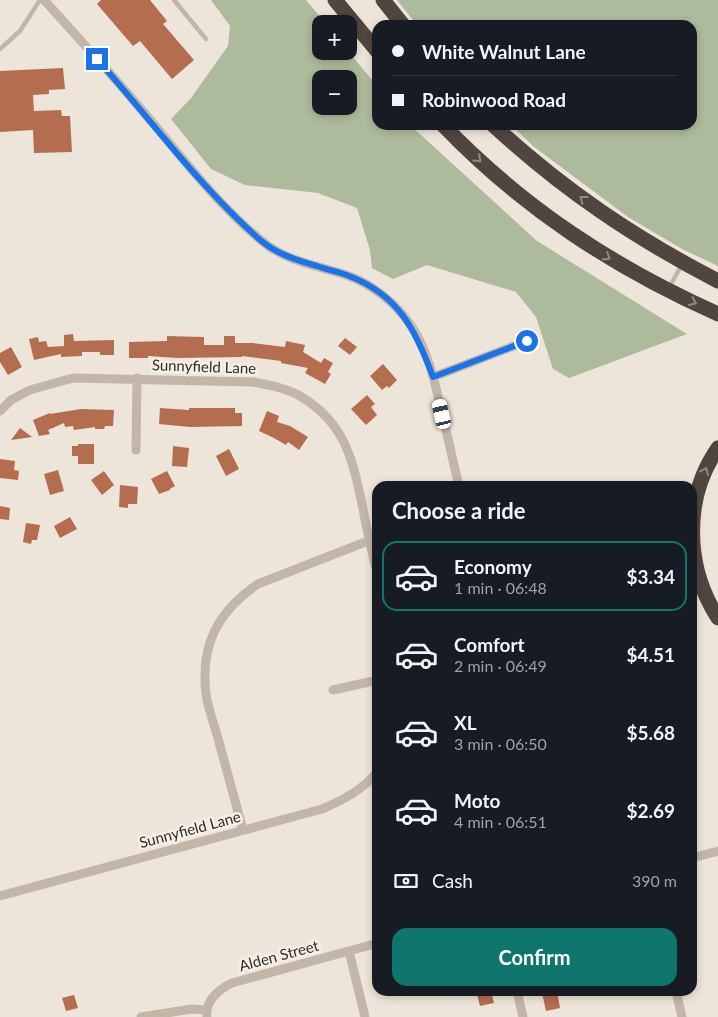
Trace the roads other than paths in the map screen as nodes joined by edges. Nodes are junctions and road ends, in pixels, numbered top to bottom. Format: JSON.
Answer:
{"nodes":[{"id":1,"x":45,"y":0,"type":"edge"},
{"id":2,"x":174,"y":0,"type":"edge"},
{"id":3,"x":335,"y":0,"type":"edge"},
{"id":4,"x":383,"y":0,"type":"edge"},
{"id":5,"x":399,"y":20,"type":"edge"},
{"id":6,"x":206,"y":39,"type":"dead end"},
{"id":7,"x":372,"y":45,"type":"edge"},
{"id":8,"x":0,"y":49,"type":"edge"},
{"id":9,"x":448,"y":130,"type":"edge"},
{"id":10,"x":499,"y":130,"type":"edge"},
{"id":11,"x":683,"y":263,"type":"junction"},
{"id":12,"x":718,"y":281,"type":"edge"},
{"id":13,"x":668,"y":291,"type":"junction"},
{"id":14,"x":718,"y":314,"type":"edge"},
{"id":15,"x":527,"y":341,"type":"dead end"},
{"id":16,"x":433,"y":377,"type":"junction"},
{"id":17,"x":138,"y":378,"type":"junction"},
{"id":18,"x":0,"y":411,"type":"edge"},
{"id":19,"x":718,"y":448,"type":"edge"},
{"id":20,"x":136,"y":450,"type":"dead end"},
{"id":21,"x":458,"y":481,"type":"edge"},
{"id":22,"x":697,"y":492,"type":"edge"},
{"id":23,"x":372,"y":535,"type":"edge"},
{"id":24,"x":372,"y":539,"type":"edge"},
{"id":25,"x":697,"y":570,"type":"edge"},
{"id":26,"x":718,"y":618,"type":"edge"},
{"id":27,"x":372,"y":681,"type":"edge"},
{"id":28,"x":333,"y":690,"type":"dead end"},
{"id":29,"x":372,"y":777,"type":"edge"},
{"id":30,"x":243,"y":830,"type":"junction"},
{"id":31,"x":718,"y":851,"type":"edge"},
{"id":32,"x":697,"y":857,"type":"edge"},
{"id":33,"x":0,"y":896,"type":"edge"},
{"id":34,"x":372,"y":945,"type":"edge"},
{"id":35,"x":348,"y":951,"type":"junction"},
{"id":36,"x":518,"y":996,"type":"edge"},
{"id":37,"x":677,"y":996,"type":"edge"},
{"id":38,"x":206,"y":1014,"type":"edge"},
{"id":39,"x":141,"y":1017,"type":"edge"},
{"id":40,"x":365,"y":1017,"type":"edge"},
{"id":41,"x":523,"y":1017,"type":"edge"},
{"id":42,"x":682,"y":1017,"type":"edge"}],
"edges":[{"from":1,"to":8,"type":"lane"},
{"from":1,"to":16,"type":"street"},
{"from":2,"to":6,"type":"lane"},
{"from":3,"to":7,"type":"highway"},
{"from":4,"to":5,"type":"highway"},
{"from":9,"to":13,"type":"highway","one_way":true},
{"from":11,"to":10,"type":"highway","one_way":true},
{"from":11,"to":12,"type":"highway"},
{"from":11,"to":13,"type":"lane"},
{"from":13,"to":14,"type":"highway","one_way":true},
{"from":15,"to":16,"type":"street"},
{"from":16,"to":21,"type":"street"},
{"from":17,"to":18,"type":"street","name":"Sunnyfield Lane"},
{"from":17,"to":20,"type":"street"},
{"from":17,"to":23,"type":"street","name":"Sunnyfield Lane"},
{"from":22,"to":19,"type":"highway","one_way":true},
{"from":24,"to":30,"type":"street"},
{"from":26,"to":25,"type":"highway","one_way":true},
{"from":27,"to":28,"type":"street"},
{"from":29,"to":30,"type":"street","name":"Sunnyfield Lane"},
{"from":30,"to":33,"type":"street","name":"Sunnyfield Lane"},
{"from":31,"to":32,"type":"street"},
{"from":34,"to":35,"type":"street","name":"Alden Street"},
{"from":35,"to":38,"type":"street","name":"Alden Street"},
{"from":35,"to":40,"type":"street"},
{"from":36,"to":41,"type":"street"},
{"from":37,"to":42,"type":"street"},
{"from":38,"to":39,"type":"street"}]}
